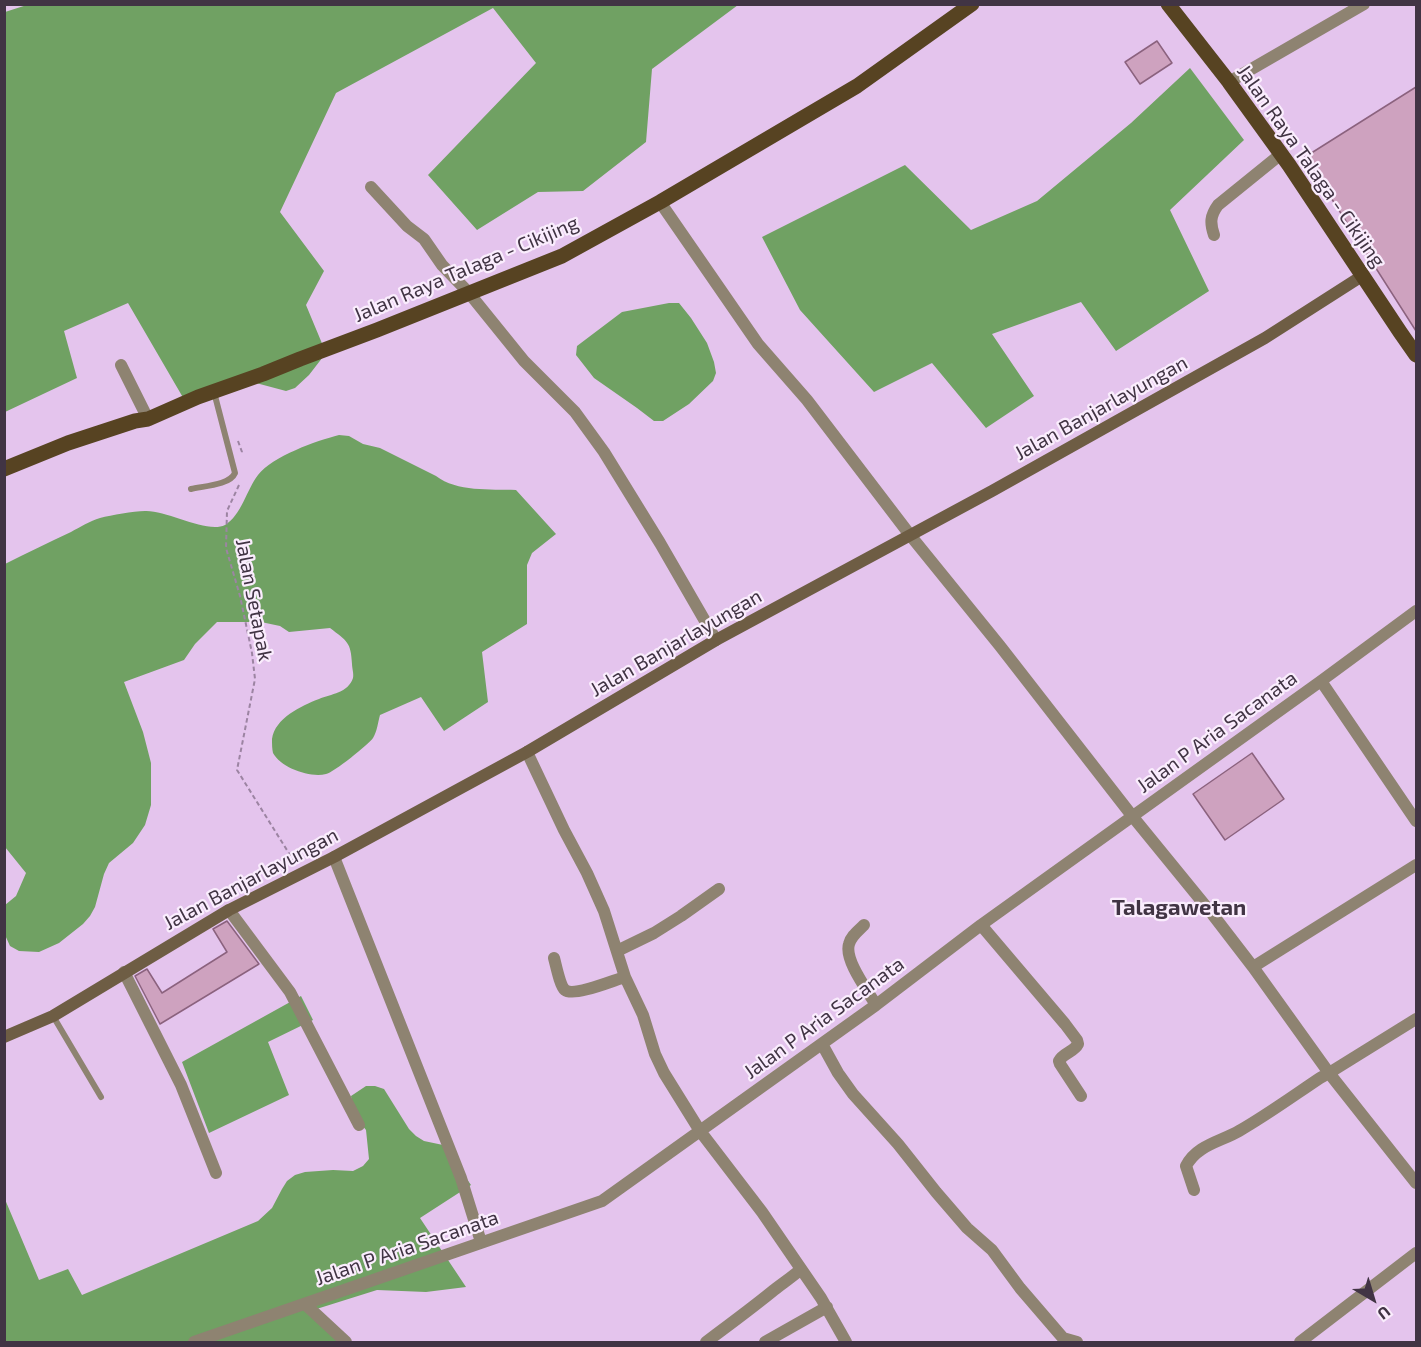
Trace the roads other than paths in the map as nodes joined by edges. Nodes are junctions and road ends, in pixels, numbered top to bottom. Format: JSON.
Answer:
{"nodes":[{"id":1,"x":972,"y":4,"type":"edge"},
{"id":2,"x":1168,"y":4,"type":"edge"},
{"id":3,"x":1364,"y":4,"type":"edge"},
{"id":4,"x":1229,"y":82,"type":"junction"},
{"id":5,"x":1281,"y":154,"type":"junction"},
{"id":6,"x":371,"y":187,"type":"dead end"},
{"id":7,"x":660,"y":202,"type":"junction"},
{"id":8,"x":1214,"y":235,"type":"dead end"},
{"id":9,"x":1362,"y":276,"type":"junction"},
{"id":10,"x":469,"y":293,"type":"junction"},
{"id":11,"x":1416,"y":355,"type":"edge"},
{"id":12,"x":121,"y":364,"type":"dead end"},
{"id":13,"x":214,"y":392,"type":"junction"},
{"id":14,"x":148,"y":419,"type":"junction"},
{"id":15,"x":4,"y":470,"type":"edge"},
{"id":16,"x":191,"y":489,"type":"dead end"},
{"id":17,"x":910,"y":535,"type":"junction"},
{"id":18,"x":1416,"y":610,"type":"edge"},
{"id":19,"x":716,"y":640,"type":"junction"},
{"id":20,"x":1321,"y":681,"type":"junction"},
{"id":21,"x":527,"y":752,"type":"junction"},
{"id":22,"x":1133,"y":817,"type":"junction"},
{"id":23,"x":1416,"y":820,"type":"edge"},
{"id":24,"x":334,"y":857,"type":"junction"},
{"id":25,"x":1416,"y":865,"type":"edge"},
{"id":26,"x":719,"y":889,"type":"dead end"},
{"id":27,"x":229,"y":910,"type":"junction"},
{"id":28,"x":864,"y":925,"type":"dead end"},
{"id":29,"x":981,"y":925,"type":"junction"},
{"id":30,"x":617,"y":951,"type":"junction"},
{"id":31,"x":554,"y":958,"type":"dead end"},
{"id":32,"x":1253,"y":967,"type":"junction"},
{"id":33,"x":124,"y":972,"type":"junction"},
{"id":34,"x":625,"y":976,"type":"junction"},
{"id":35,"x":876,"y":1005,"type":"junction"},
{"id":36,"x":53,"y":1016,"type":"junction"},
{"id":37,"x":1416,"y":1019,"type":"edge"},
{"id":38,"x":4,"y":1037,"type":"edge"},
{"id":39,"x":822,"y":1044,"type":"junction"},
{"id":40,"x":1329,"y":1073,"type":"junction"},
{"id":41,"x":1081,"y":1096,"type":"dead end"},
{"id":42,"x":101,"y":1097,"type":"dead end"},
{"id":43,"x":359,"y":1125,"type":"dead end"},
{"id":44,"x":700,"y":1131,"type":"junction"},
{"id":45,"x":216,"y":1173,"type":"dead end"},
{"id":46,"x":1416,"y":1183,"type":"edge"},
{"id":47,"x":1194,"y":1190,"type":"dead end"},
{"id":48,"x":481,"y":1242,"type":"junction"},
{"id":49,"x":1416,"y":1253,"type":"edge"},
{"id":50,"x":800,"y":1270,"type":"junction"},
{"id":51,"x":304,"y":1304,"type":"junction"},
{"id":52,"x":827,"y":1307,"type":"junction"},
{"id":53,"x":194,"y":1342,"type":"edge"},
{"id":54,"x":346,"y":1342,"type":"edge"},
{"id":55,"x":706,"y":1342,"type":"edge"},
{"id":56,"x":765,"y":1342,"type":"edge"},
{"id":57,"x":846,"y":1342,"type":"edge"},
{"id":58,"x":1077,"y":1342,"type":"edge"},
{"id":59,"x":1300,"y":1342,"type":"edge"}],
"edges":[{"from":1,"to":7,"type":"main road","name":"Jalan Raya Talaga - Cikijing"},
{"from":2,"to":4,"type":"main road","name":"Jalan Raya Talaga - Cikijing"},
{"from":3,"to":4,"type":"street"},
{"from":4,"to":5,"type":"main road","name":"Jalan Raya Talaga - Cikijing"},
{"from":5,"to":8,"type":"street"},
{"from":5,"to":9,"type":"main road","name":"Jalan Raya Talaga - Cikijing"},
{"from":6,"to":10,"type":"street"},
{"from":7,"to":10,"type":"main road","name":"Jalan Raya Talaga - Cikijing"},
{"from":7,"to":17,"type":"street"},
{"from":9,"to":11,"type":"main road","name":"Jalan Raya Talaga - Cikijing"},
{"from":9,"to":17,"type":"street","name":"Jalan Banjarlayungan"},
{"from":10,"to":13,"type":"main road","name":"Jalan Raya Talaga - Cikijing"},
{"from":10,"to":19,"type":"street"},
{"from":12,"to":14,"type":"street"},
{"from":13,"to":14,"type":"main road","name":"Jalan Raya Talaga - Cikijing"},
{"from":13,"to":16,"type":"lane"},
{"from":14,"to":15,"type":"main road","name":"Jalan Raya Talaga - Cikijing"},
{"from":17,"to":19,"type":"street","name":"Jalan Banjarlayungan"},
{"from":17,"to":22,"type":"street"},
{"from":18,"to":20,"type":"street","name":"Jalan P Aria Sacanata"},
{"from":19,"to":21,"type":"street","name":"Jalan Banjarlayungan"},
{"from":20,"to":22,"type":"street","name":"Jalan P Aria Sacanata"},
{"from":20,"to":23,"type":"street"},
{"from":21,"to":24,"type":"street","name":"Jalan Banjarlayungan"},
{"from":21,"to":30,"type":"street"},
{"from":22,"to":29,"type":"street","name":"Jalan P Aria Sacanata"},
{"from":22,"to":32,"type":"street"},
{"from":24,"to":27,"type":"street","name":"Jalan Banjarlayungan"},
{"from":24,"to":48,"type":"street"},
{"from":25,"to":32,"type":"street"},
{"from":26,"to":30,"type":"street"},
{"from":27,"to":33,"type":"street","name":"Jalan Banjarlayungan"},
{"from":27,"to":43,"type":"street"},
{"from":28,"to":35,"type":"street"},
{"from":29,"to":35,"type":"street","name":"Jalan P Aria Sacanata"},
{"from":29,"to":41,"type":"street"},
{"from":30,"to":34,"type":"street"},
{"from":31,"to":34,"type":"street"},
{"from":32,"to":40,"type":"street"},
{"from":33,"to":36,"type":"street","name":"Jalan Banjarlayungan"},
{"from":33,"to":45,"type":"street"},
{"from":34,"to":44,"type":"street"},
{"from":35,"to":39,"type":"street","name":"Jalan P Aria Sacanata"},
{"from":36,"to":38,"type":"street","name":"Jalan Banjarlayungan"},
{"from":36,"to":42,"type":"lane"},
{"from":37,"to":40,"type":"street"},
{"from":39,"to":44,"type":"street","name":"Jalan P Aria Sacanata"},
{"from":39,"to":58,"type":"street"},
{"from":40,"to":46,"type":"street"},
{"from":40,"to":47,"type":"street"},
{"from":44,"to":48,"type":"street","name":"Jalan P Aria Sacanata"},
{"from":44,"to":50,"type":"street"},
{"from":48,"to":51,"type":"street","name":"Jalan P Aria Sacanata"},
{"from":49,"to":59,"type":"street"},
{"from":50,"to":52,"type":"street"},
{"from":50,"to":55,"type":"street"},
{"from":51,"to":53,"type":"street","name":"Jalan P Aria Sacanata"},
{"from":51,"to":54,"type":"street"},
{"from":52,"to":56,"type":"street"},
{"from":52,"to":57,"type":"street"}]}
